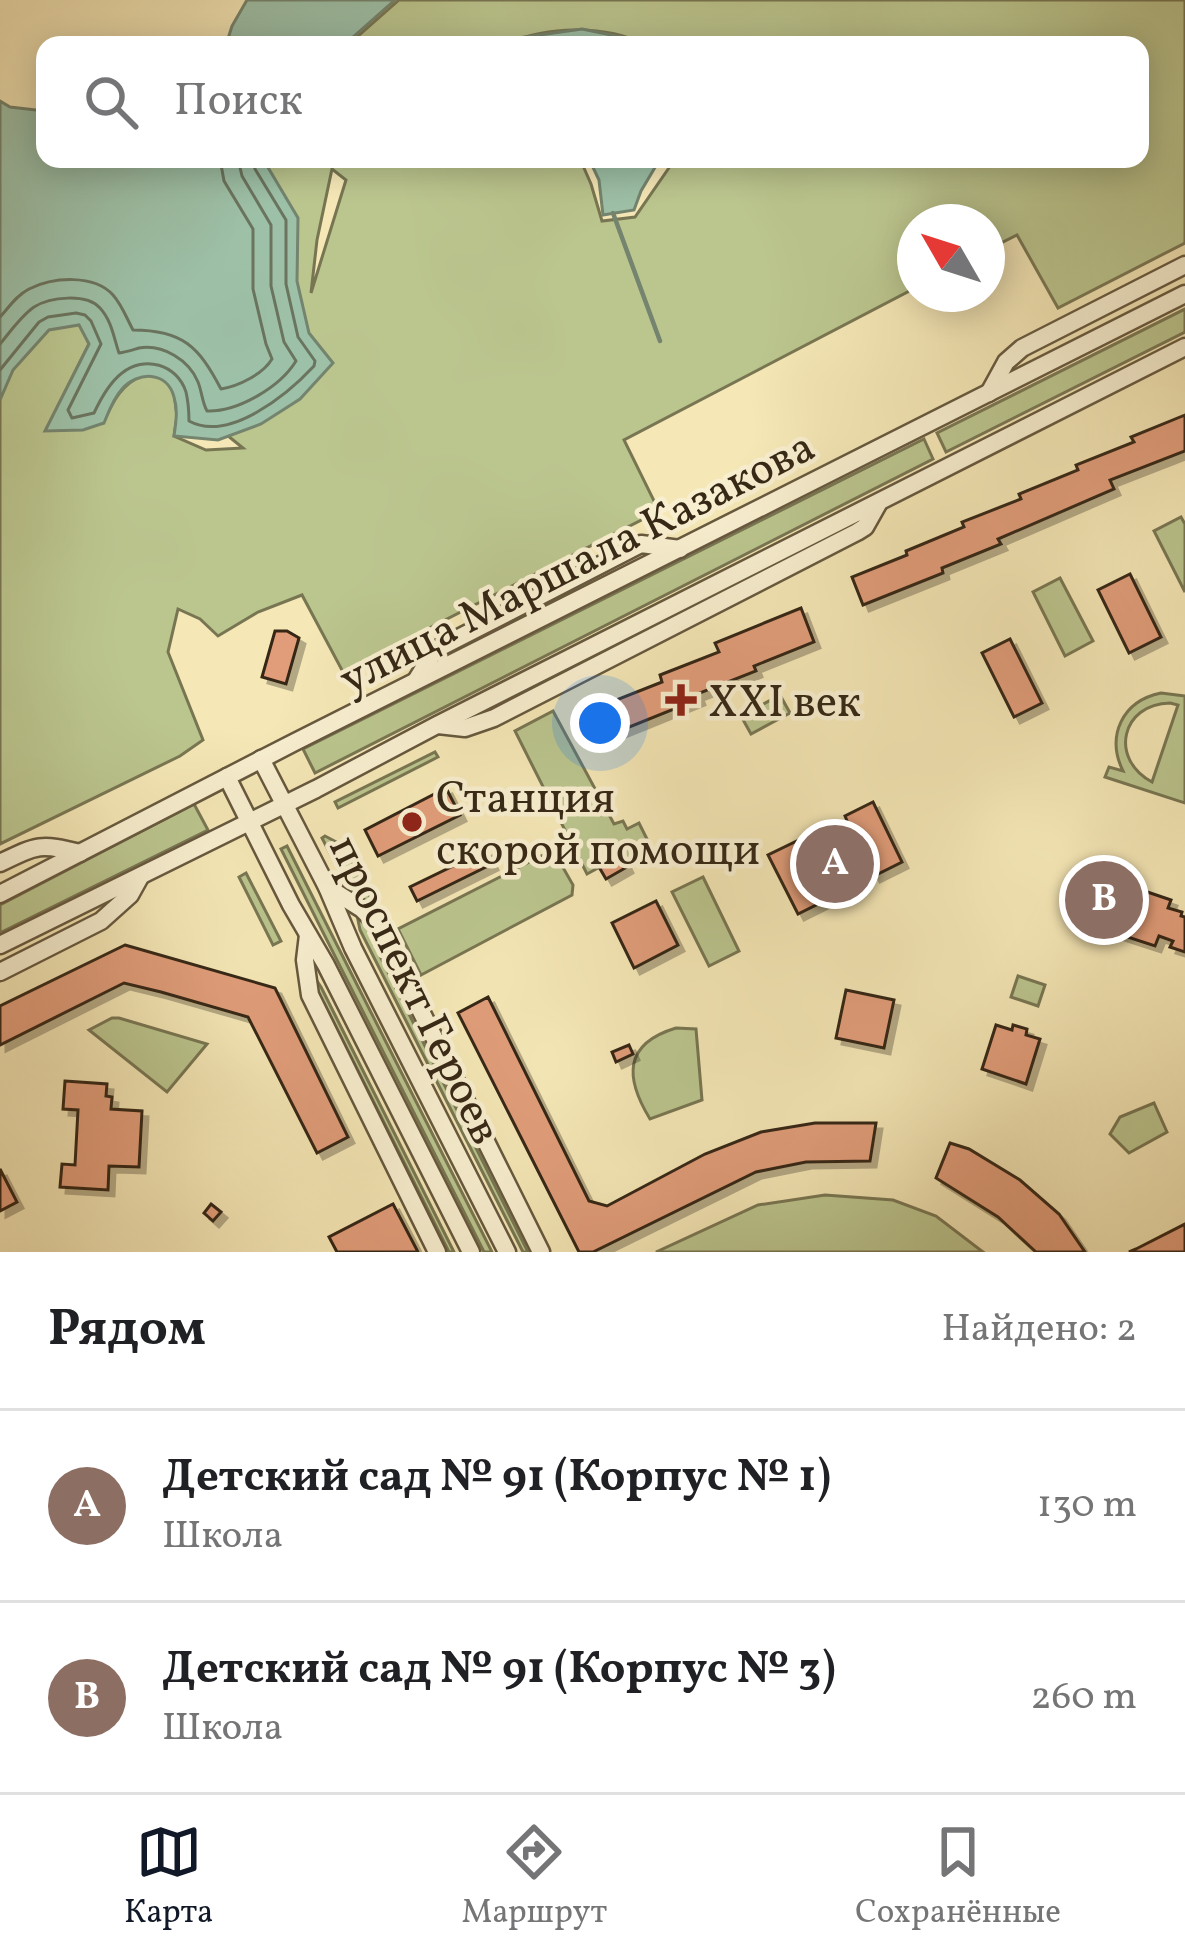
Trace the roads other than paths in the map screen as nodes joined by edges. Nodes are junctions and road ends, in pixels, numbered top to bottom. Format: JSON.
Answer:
{"nodes":[{"id":1,"x":1185,"y":266,"type":"edge"},
{"id":2,"x":1185,"y":294,"type":"edge"},
{"id":3,"x":1185,"y":347,"type":"edge"},
{"id":4,"x":988,"y":394,"type":"junction"},
{"id":5,"x":261,"y":759,"type":"junction"},
{"id":6,"x":227,"y":777,"type":"junction"},
{"id":7,"x":286,"y":804,"type":"junction"},
{"id":8,"x":250,"y":822,"type":"junction"},
{"id":9,"x":80,"y":853,"type":"junction"},
{"id":10,"x":0,"y":863,"type":"edge"},
{"id":11,"x":142,"y":874,"type":"junction"},
{"id":12,"x":327,"y":886,"type":"junction"},
{"id":13,"x":0,"y":893,"type":"edge"},
{"id":14,"x":308,"y":934,"type":"junction"},
{"id":15,"x":0,"y":945,"type":"edge"},
{"id":16,"x":0,"y":972,"type":"edge"},
{"id":17,"x":437,"y":1252,"type":"edge"},
{"id":18,"x":471,"y":1252,"type":"edge"},
{"id":19,"x":507,"y":1252,"type":"edge"},
{"id":20,"x":541,"y":1252,"type":"edge"}],
"edges":[{"from":1,"to":4,"type":"street"},
{"from":2,"to":4,"type":"street","name":"улица Маршала Казакова"},
{"from":3,"to":7,"type":"street","name":"улица Маршала Казакова"},
{"from":4,"to":5,"type":"street","name":"улица Маршала Казакова"},
{"from":5,"to":6,"type":"street","name":"улица Маршала Казакова"},
{"from":5,"to":7,"type":"street","name":"проспект Героев"},
{"from":6,"to":8,"type":"street","name":"проспект Героев"},
{"from":6,"to":9,"type":"street","name":"улица Маршала Казакова"},
{"from":7,"to":8,"type":"street","name":"улица Маршала Казакова"},
{"from":7,"to":12,"type":"street","name":"проспект Героев"},
{"from":8,"to":11,"type":"street","name":"улица Маршала Казакова"},
{"from":8,"to":14,"type":"street","name":"проспект Героев"},
{"from":9,"to":10,"type":"street"},
{"from":9,"to":13,"type":"street","name":"улица Маршала Казакова"},
{"from":11,"to":15,"type":"street","name":"улица Маршала Казакова"},
{"from":11,"to":16,"type":"street"},
{"from":12,"to":19,"type":"street","name":"проспект Героев"},
{"from":12,"to":20,"type":"street"},
{"from":14,"to":17,"type":"street"},
{"from":14,"to":18,"type":"street","name":"проспект Героев"}]}
